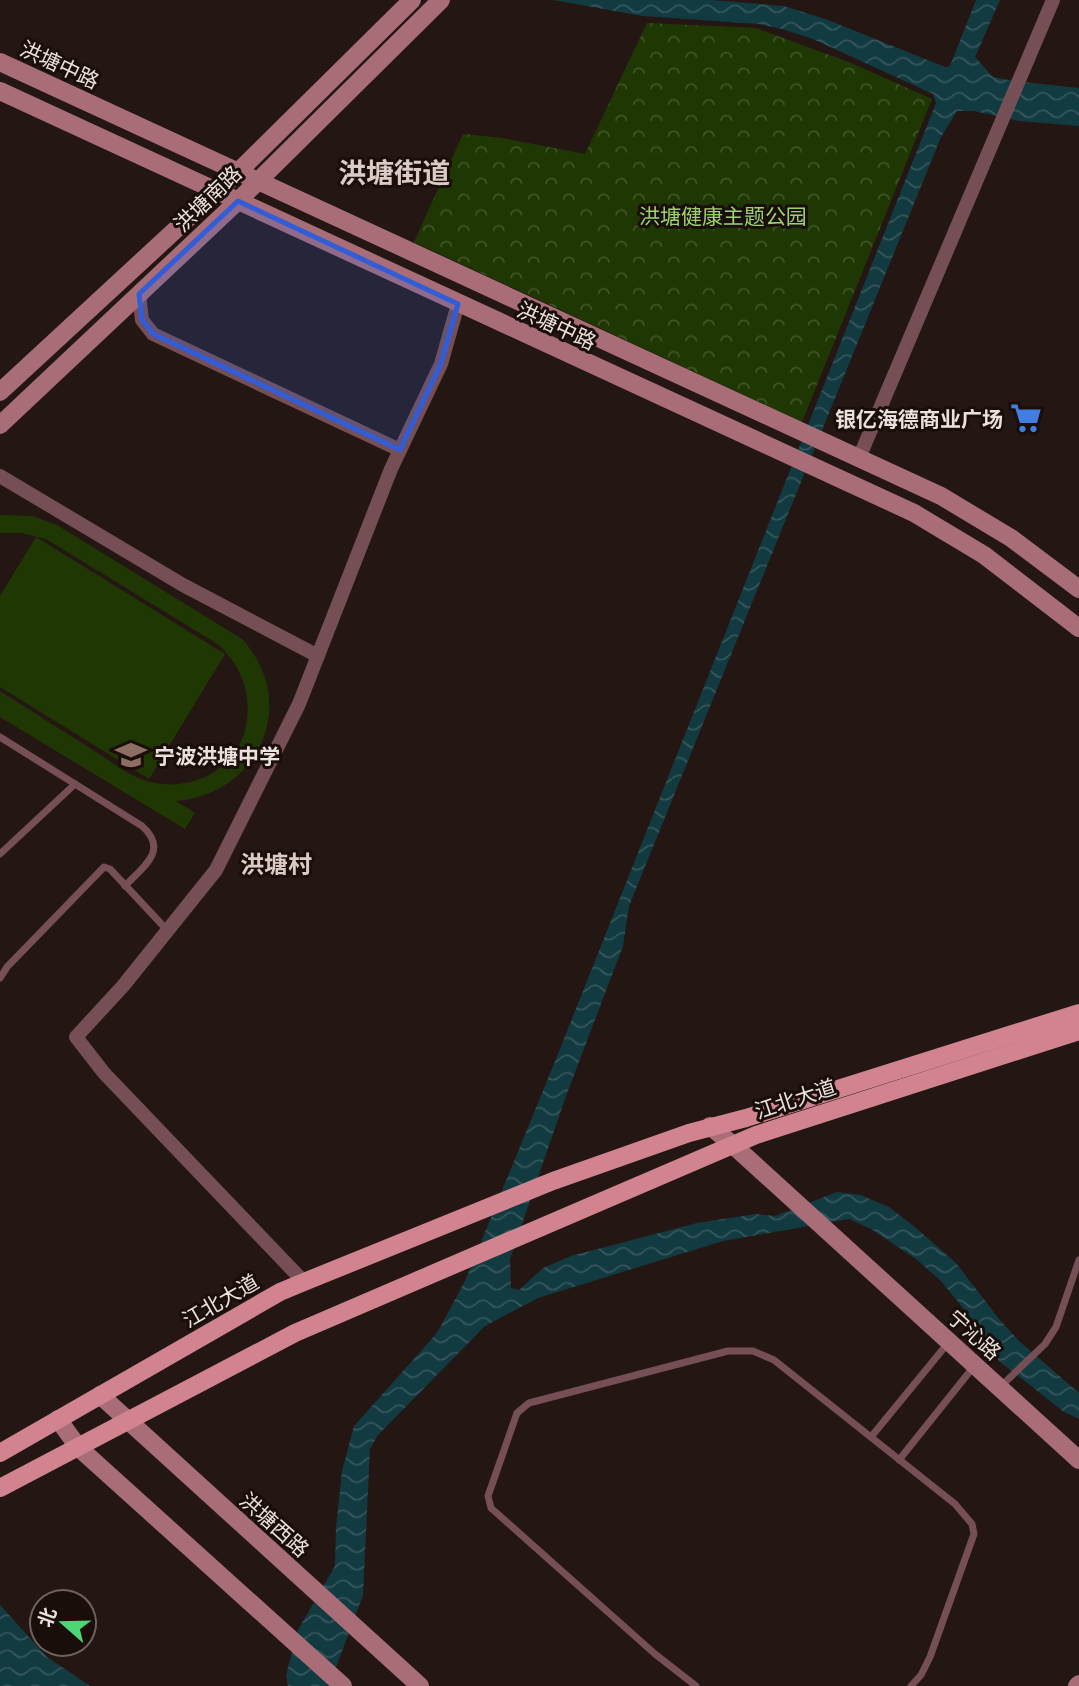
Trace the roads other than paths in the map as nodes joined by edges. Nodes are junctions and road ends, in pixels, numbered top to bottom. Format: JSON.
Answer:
{"nodes":[{"id":1,"x":412,"y":0,"type":"edge"},
{"id":2,"x":441,"y":0,"type":"edge"},
{"id":3,"x":1053,"y":0,"type":"edge"},
{"id":4,"x":0,"y":62,"type":"edge"},
{"id":5,"x":0,"y":92,"type":"edge"},
{"id":6,"x":238,"y":172,"type":"junction"},
{"id":7,"x":258,"y":180,"type":"junction"},
{"id":8,"x":216,"y":191,"type":"junction"},
{"id":9,"x":238,"y":201,"type":"junction"},
{"id":10,"x":139,"y":294,"type":"junction"},
{"id":11,"x":458,"y":304,"type":"junction"},
{"id":12,"x":0,"y":392,"type":"edge"},
{"id":13,"x":0,"y":425,"type":"edge"},
{"id":14,"x":400,"y":450,"type":"junction"},
{"id":15,"x":859,"y":458,"type":"junction"},
{"id":16,"x":0,"y":476,"type":"edge"},
{"id":17,"x":1079,"y":589,"type":"edge"},
{"id":18,"x":1079,"y":628,"type":"edge"},
{"id":19,"x":318,"y":656,"type":"junction"},
{"id":20,"x":0,"y":737,"type":"edge"},
{"id":21,"x":75,"y":784,"type":"junction"},
{"id":22,"x":0,"y":854,"type":"edge"},
{"id":23,"x":125,"y":886,"type":"junction"},
{"id":24,"x":167,"y":930,"type":"junction"},
{"id":25,"x":2,"y":971,"type":"edge"},
{"id":26,"x":1079,"y":1013,"type":"edge"},
{"id":27,"x":1079,"y":1031,"type":"edge"},
{"id":28,"x":710,"y":1126,"type":"junction"},
{"id":29,"x":733,"y":1144,"type":"junction"},
{"id":30,"x":1079,"y":1260,"type":"edge"},
{"id":31,"x":304,"y":1282,"type":"junction"},
{"id":32,"x":949,"y":1342,"type":"junction"},
{"id":33,"x":975,"y":1365,"type":"junction"},
{"id":34,"x":1000,"y":1388,"type":"junction"},
{"id":35,"x":100,"y":1395,"type":"junction"},
{"id":36,"x":58,"y":1419,"type":"junction"},
{"id":37,"x":127,"y":1422,"type":"junction"},
{"id":38,"x":872,"y":1437,"type":"junction"},
{"id":39,"x":78,"y":1447,"type":"junction"},
{"id":40,"x":0,"y":1452,"type":"edge"},
{"id":41,"x":899,"y":1460,"type":"junction"},
{"id":42,"x":1079,"y":1460,"type":"edge"},
{"id":43,"x":0,"y":1488,"type":"edge"},
{"id":44,"x":342,"y":1685,"type":"edge"},
{"id":45,"x":421,"y":1686,"type":"edge"},
{"id":46,"x":696,"y":1686,"type":"edge"},
{"id":47,"x":911,"y":1686,"type":"edge"}],
"edges":[{"from":1,"to":6,"type":"main road","name":"洪塘南路"},
{"from":2,"to":7,"type":"main road","name":"洪塘南路"},
{"from":3,"to":15,"type":"street"},
{"from":4,"to":6,"type":"main road","name":"洪塘中路"},
{"from":5,"to":8,"type":"main road","name":"洪塘中路"},
{"from":6,"to":7,"type":"main road","name":"洪塘中路"},
{"from":6,"to":8,"type":"main road","name":"洪塘南路"},
{"from":7,"to":9,"type":"main road","name":"洪塘南路"},
{"from":7,"to":15,"type":"main road","name":"洪塘中路"},
{"from":8,"to":9,"type":"main road","name":"洪塘中路"},
{"from":8,"to":12,"type":"main road","name":"洪塘南路"},
{"from":9,"to":10,"type":"main road","name":"洪塘南路"},
{"from":9,"to":11,"type":"main road","name":"洪塘中路"},
{"from":10,"to":13,"type":"main road","name":"洪塘南路"},
{"from":10,"to":14,"type":"street"},
{"from":11,"to":14,"type":"street"},
{"from":11,"to":18,"type":"main road","name":"洪塘中路"},
{"from":14,"to":19,"type":"street"},
{"from":15,"to":17,"type":"main road","name":"洪塘中路"},
{"from":16,"to":19,"type":"street"},
{"from":19,"to":24,"type":"street"},
{"from":20,"to":21,"type":"lane"},
{"from":21,"to":22,"type":"lane"},
{"from":21,"to":23,"type":"lane"},
{"from":23,"to":24,"type":"lane"},
{"from":23,"to":25,"type":"lane"},
{"from":24,"to":31,"type":"street"},
{"from":26,"to":28,"type":"main road","name":"江北大道"},
{"from":27,"to":29,"type":"main road","name":"江北大道"},
{"from":28,"to":29,"type":"main road","name":"宁沁路"},
{"from":28,"to":31,"type":"main road","name":"江北大道"},
{"from":29,"to":32,"type":"main road","name":"宁沁路"},
{"from":29,"to":37,"type":"main road","name":"江北大道"},
{"from":30,"to":34,"type":"lane"},
{"from":31,"to":35,"type":"main road","name":"江北大道"},
{"from":32,"to":33,"type":"main road","name":"宁沁路"},
{"from":32,"to":38,"type":"lane"},
{"from":33,"to":34,"type":"main road","name":"宁沁路"},
{"from":33,"to":41,"type":"lane"},
{"from":34,"to":42,"type":"main road","name":"宁沁路"},
{"from":35,"to":36,"type":"main road","name":"江北大道"},
{"from":35,"to":37,"type":"main road","name":"洪塘西路"},
{"from":36,"to":39,"type":"main road"},
{"from":36,"to":40,"type":"main road","name":"江北大道"},
{"from":37,"to":39,"type":"main road"},
{"from":37,"to":45,"type":"main road","name":"洪塘西路"},
{"from":38,"to":41,"type":"lane"},
{"from":38,"to":46,"type":"lane"},
{"from":39,"to":43,"type":"main road"},
{"from":39,"to":44,"type":"main road"},
{"from":41,"to":47,"type":"lane"}]}
